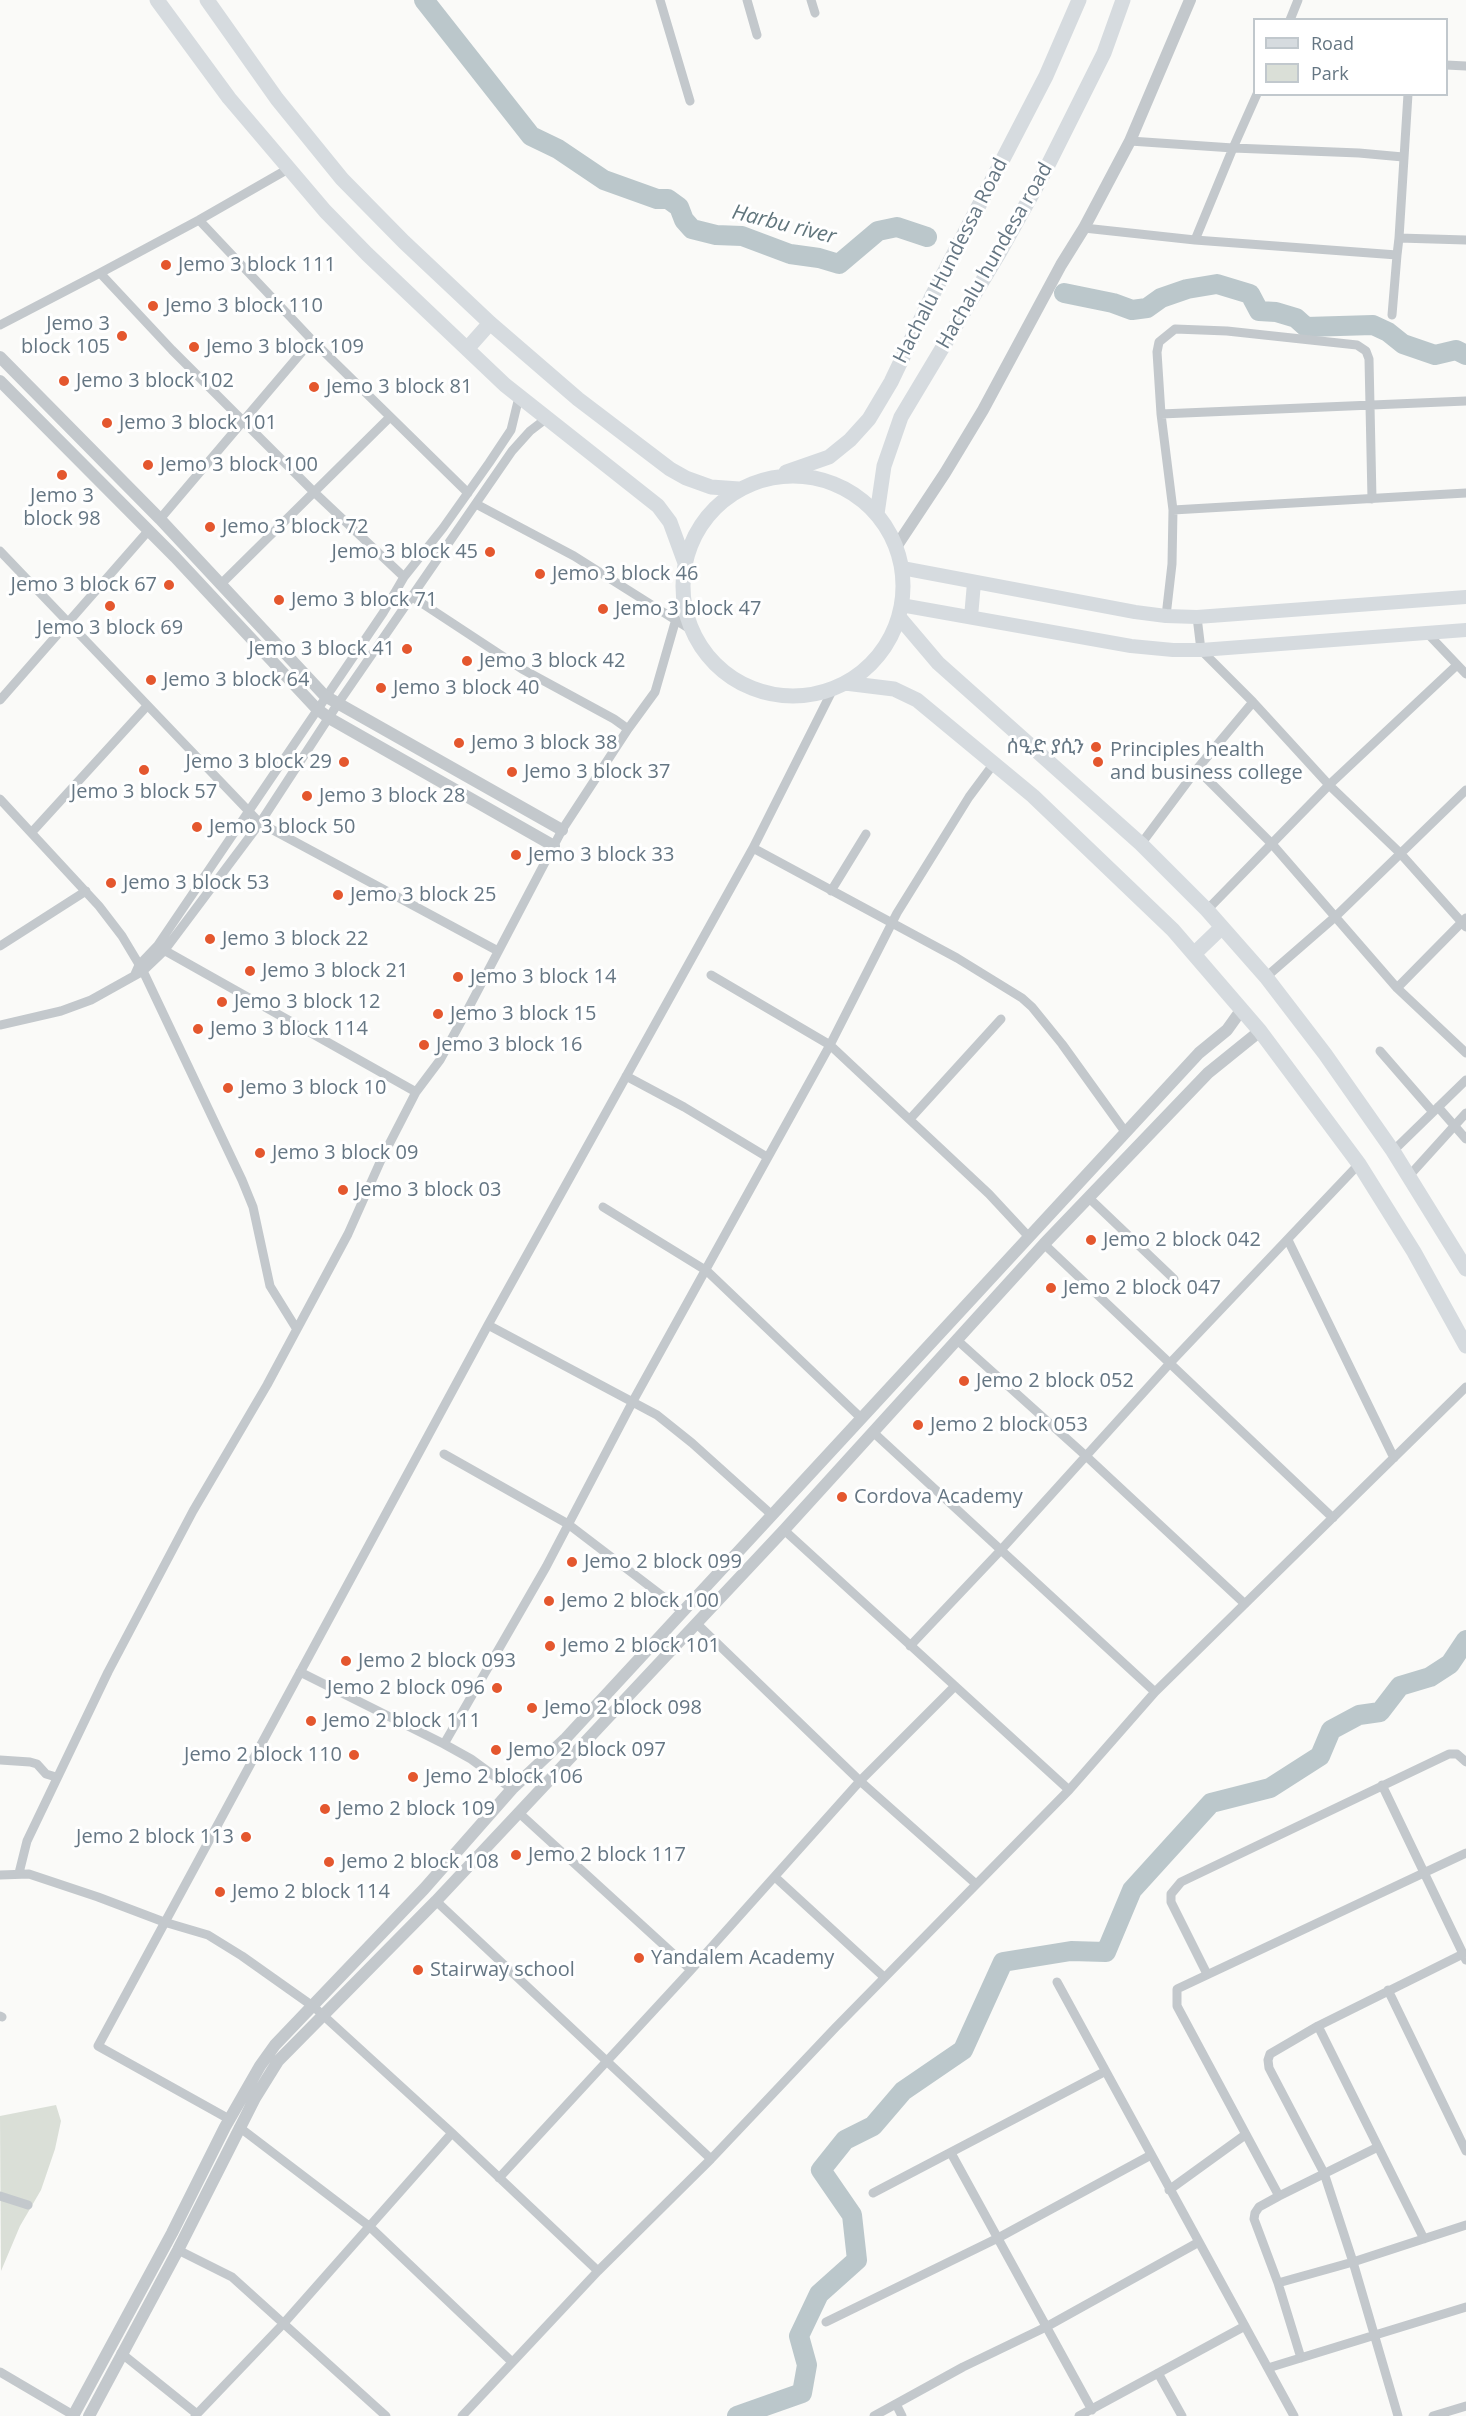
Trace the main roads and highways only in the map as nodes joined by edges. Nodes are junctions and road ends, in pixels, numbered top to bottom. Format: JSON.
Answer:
{"nodes":[{"id":1,"x":157,"y":0,"type":"edge"},
{"id":2,"x":207,"y":0,"type":"edge"},
{"id":3,"x":1079,"y":0,"type":"edge"},
{"id":4,"x":1123,"y":0,"type":"edge"},
{"id":5,"x":490,"y":323,"type":"junction"},
{"id":6,"x":467,"y":350,"type":"junction"},
{"id":7,"x":775,"y":476,"type":"junction"},
{"id":8,"x":739,"y":489,"type":"junction"},
{"id":9,"x":877,"y":514,"type":"junction"},
{"id":10,"x":685,"y":563,"type":"junction"},
{"id":11,"x":902,"y":568,"type":"junction"},
{"id":12,"x":974,"y":583,"type":"junction"},
{"id":13,"x":1466,"y":597,"type":"edge"},
{"id":14,"x":900,"y":611,"type":"junction"},
{"id":15,"x":971,"y":617,"type":"junction"},
{"id":16,"x":1466,"y":630,"type":"edge"},
{"id":17,"x":839,"y":686,"type":"junction"},
{"id":18,"x":1221,"y":928,"type":"junction"},
{"id":19,"x":1195,"y":953,"type":"junction"},
{"id":20,"x":1466,"y":1269,"type":"edge"},
{"id":21,"x":1462,"y":1330,"type":"edge"},
{"id":22,"x":1466,"y":1346,"type":"edge"}],
"edges":[{"from":1,"to":6,"type":"main road"},
{"from":2,"to":5,"type":"main road"},
{"from":3,"to":7,"type":"main road","name":"Hachalu Hundessa Road"},
{"from":4,"to":9,"type":"main road","name":"Hachalu hundesa road"},
{"from":5,"to":6,"type":"main road"},
{"from":5,"to":8,"type":"main road"},
{"from":6,"to":10,"type":"main road"},
{"from":7,"to":8,"type":"main road","name":"Hachalu Hundessa Road"},
{"from":7,"to":9,"type":"main road"},
{"from":8,"to":10,"type":"main road"},
{"from":9,"to":11,"type":"main road"},
{"from":10,"to":17,"type":"main road"},
{"from":11,"to":12,"type":"main road"},
{"from":11,"to":14,"type":"main road"},
{"from":12,"to":13,"type":"main road"},
{"from":12,"to":15,"type":"main road"},
{"from":14,"to":15,"type":"main road"},
{"from":14,"to":17,"type":"main road"},
{"from":14,"to":18,"type":"main road"},
{"from":15,"to":16,"type":"main road"},
{"from":17,"to":19,"type":"main road"},
{"from":18,"to":19,"type":"main road"},
{"from":18,"to":20,"type":"main road"},
{"from":19,"to":21,"type":"main road"},
{"from":21,"to":22,"type":"main road"}]}
